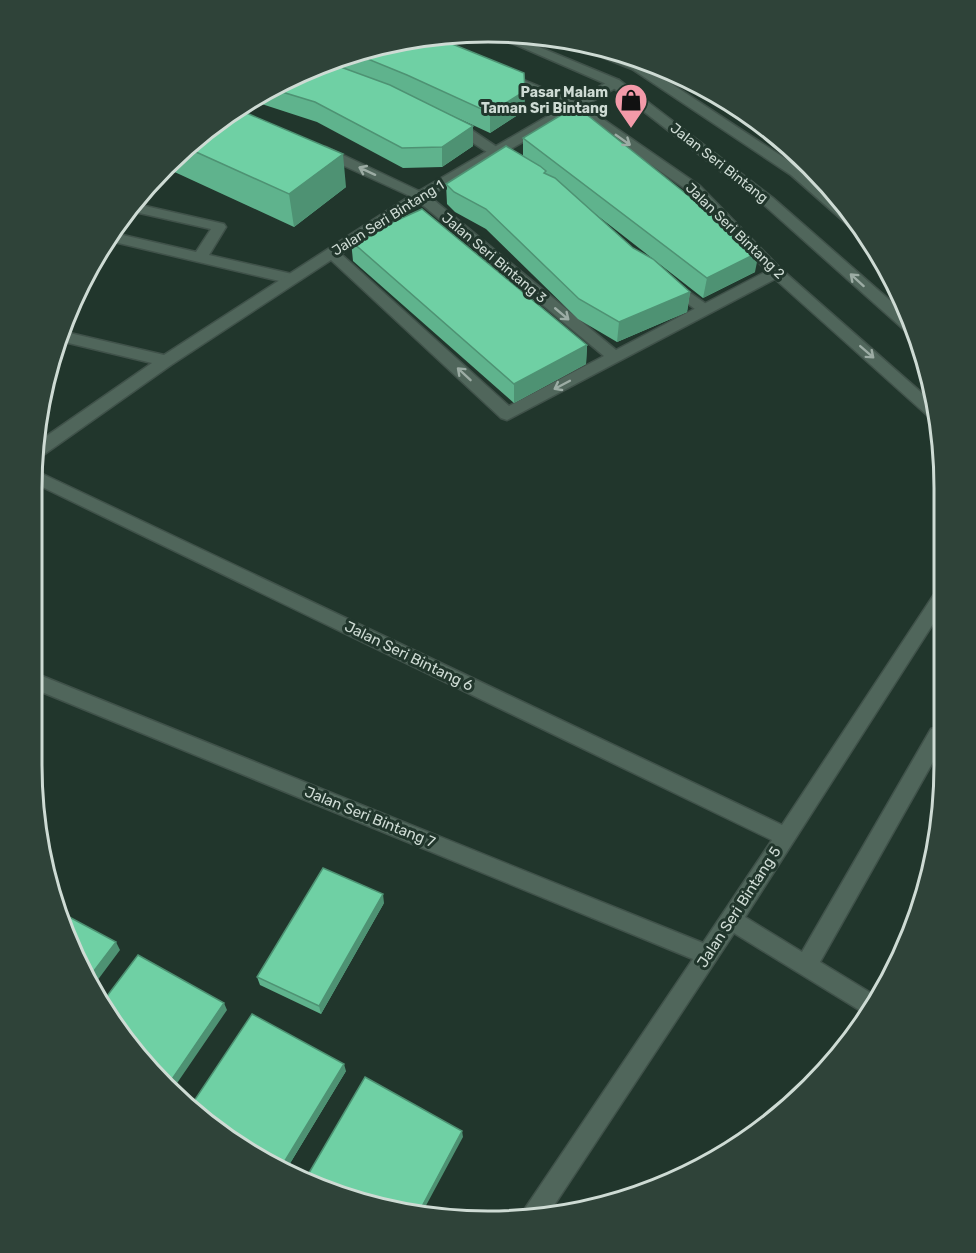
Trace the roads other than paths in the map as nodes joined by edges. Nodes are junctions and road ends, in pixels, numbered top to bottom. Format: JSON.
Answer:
{"nodes":[{"id":1,"x":520,"y":43,"type":"edge"},
{"id":2,"x":635,"y":67,"type":"edge"},
{"id":3,"x":489,"y":70,"type":"edge"},
{"id":4,"x":656,"y":75,"type":"edge"},
{"id":5,"x":615,"y":82,"type":"junction"},
{"id":6,"x":575,"y":106,"type":"junction"},
{"id":7,"x":441,"y":116,"type":"edge"},
{"id":8,"x":311,"y":146,"type":"edge"},
{"id":9,"x":498,"y":151,"type":"junction"},
{"id":10,"x":526,"y":173,"type":"edge"},
{"id":11,"x":420,"y":196,"type":"junction"},
{"id":12,"x":829,"y":201,"type":"edge"},
{"id":13,"x":140,"y":209,"type":"edge"},
{"id":14,"x":118,"y":238,"type":"edge"},
{"id":15,"x":332,"y":253,"type":"junction"},
{"id":16,"x":200,"y":258,"type":"junction"},
{"id":17,"x":776,"y":272,"type":"junction"},
{"id":18,"x":657,"y":273,"type":"edge"},
{"id":19,"x":292,"y":279,"type":"junction"},
{"id":20,"x":704,"y":309,"type":"junction"},
{"id":21,"x":900,"y":318,"type":"edge"},
{"id":22,"x":68,"y":338,"type":"edge"},
{"id":23,"x":614,"y":357,"type":"junction"},
{"id":24,"x":166,"y":361,"type":"junction"},
{"id":25,"x":926,"y":405,"type":"edge"},
{"id":26,"x":44,"y":446,"type":"edge"},
{"id":27,"x":42,"y":480,"type":"edge"},
{"id":28,"x":934,"y":608,"type":"edge"},
{"id":29,"x":42,"y":684,"type":"edge"},
{"id":30,"x":934,"y":742,"type":"edge"},
{"id":31,"x":785,"y":836,"type":"junction"},
{"id":32,"x":731,"y":920,"type":"junction"},
{"id":33,"x":708,"y":955,"type":"junction"},
{"id":34,"x":806,"y":966,"type":"junction"},
{"id":35,"x":866,"y":1002,"type":"edge"},
{"id":36,"x":539,"y":1208,"type":"edge"}],
"edges":[{"from":1,"to":5,"type":"street","name":"Jalan Seri Bintang"},
{"from":2,"to":5,"type":"street","name":"Jalan Seri Bintang 1"},
{"from":3,"to":6,"type":"street","name":"Jalan Seri Bintang 2"},
{"from":4,"to":12,"type":"street","name":"Jalan Seri Bintang"},
{"from":5,"to":6,"type":"street","name":"Jalan Seri Bintang 1"},
{"from":21,"to":5,"type":"street","name":"Jalan Seri Bintang","one_way":true},
{"from":6,"to":9,"type":"street","name":"Jalan Seri Bintang 1"},
{"from":6,"to":17,"type":"street","name":"Jalan Seri Bintang 2","one_way":true},
{"from":7,"to":9,"type":"street"},
{"from":11,"to":8,"type":"street","name":"Jalan Seri Bintang 3","one_way":true},
{"from":9,"to":10,"type":"street"},
{"from":9,"to":11,"type":"street","name":"Jalan Seri Bintang 1"},
{"from":11,"to":15,"type":"street","name":"Jalan Seri Bintang 1"},
{"from":11,"to":23,"type":"street","name":"Jalan Seri Bintang 3","one_way":true},
{"from":13,"to":16,"type":"street"},
{"from":14,"to":16,"type":"street"},
{"from":15,"to":19,"type":"street","name":"Jalan Seri Bintang 1"},
{"from":23,"to":15,"type":"street","one_way":true},
{"from":16,"to":19,"type":"street"},
{"from":17,"to":20,"type":"street"},
{"from":17,"to":25,"type":"street","name":"Jalan Seri Bintang 2","one_way":true},
{"from":18,"to":20,"type":"street"},
{"from":19,"to":24,"type":"street","name":"Jalan Seri Bintang 1"},
{"from":20,"to":23,"type":"street"},
{"from":22,"to":24,"type":"street"},
{"from":24,"to":26,"type":"street","name":"Jalan Seri Bintang 1"},
{"from":27,"to":31,"type":"street","name":"Jalan Seri Bintang 6"},
{"from":28,"to":31,"type":"street","name":"Jalan Seri Bintang 5"},
{"from":29,"to":33,"type":"street","name":"Jalan Seri Bintang 7"},
{"from":30,"to":34,"type":"street"},
{"from":31,"to":32,"type":"street","name":"Jalan Seri Bintang 5"},
{"from":32,"to":33,"type":"street","name":"Jalan Seri Bintang 5"},
{"from":32,"to":34,"type":"street"},
{"from":33,"to":36,"type":"street","name":"Jalan Seri Bintang 5"},
{"from":34,"to":35,"type":"street"}]}
